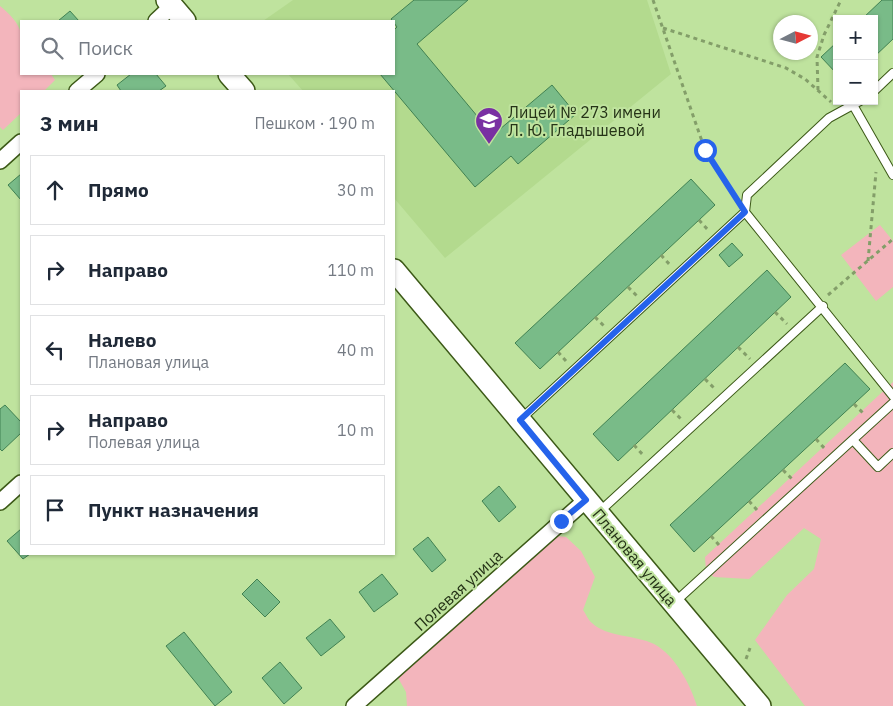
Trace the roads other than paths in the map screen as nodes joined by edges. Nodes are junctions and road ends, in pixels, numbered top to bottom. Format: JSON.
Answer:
{"nodes":[{"id":1,"x":175,"y":9,"type":"edge"},
{"id":2,"x":158,"y":20,"type":"edge"},
{"id":3,"x":893,"y":73,"type":"edge"},
{"id":4,"x":96,"y":75,"type":"edge"},
{"id":5,"x":230,"y":75,"type":"edge"},
{"id":6,"x":878,"y":86,"type":"edge"},
{"id":7,"x":79,"y":90,"type":"edge"},
{"id":8,"x":243,"y":90,"type":"edge"},
{"id":9,"x":853,"y":105,"type":"edge"},
{"id":10,"x":858,"y":105,"type":"edge"},
{"id":11,"x":20,"y":143,"type":"edge"},
{"id":12,"x":0,"y":161,"type":"edge"},
{"id":13,"x":893,"y":175,"type":"edge"},
{"id":14,"x":745,"y":212,"type":"junction"},
{"id":15,"x":395,"y":271,"type":"edge"},
{"id":16,"x":821,"y":304,"type":"junction"},
{"id":17,"x":893,"y":396,"type":"edge"},
{"id":18,"x":893,"y":403,"type":"edge"},
{"id":19,"x":520,"y":420,"type":"junction"},
{"id":20,"x":853,"y":440,"type":"junction"},
{"id":21,"x":893,"y":453,"type":"edge"},
{"id":22,"x":20,"y":484,"type":"edge"},
{"id":23,"x":0,"y":502,"type":"edge"},
{"id":24,"x":592,"y":506,"type":"junction"},
{"id":25,"x":674,"y":604,"type":"junction"},
{"id":26,"x":354,"y":706,"type":"edge"},
{"id":27,"x":760,"y":706,"type":"edge"}],
"edges":[{"from":1,"to":2,"type":"street"},
{"from":3,"to":6,"type":"lane"},
{"from":4,"to":7,"type":"street"},
{"from":5,"to":8,"type":"street"},
{"from":9,"to":14,"type":"lane"},
{"from":10,"to":13,"type":"lane"},
{"from":11,"to":12,"type":"street"},
{"from":14,"to":16,"type":"lane"},
{"from":14,"to":19,"type":"lane"},
{"from":15,"to":19,"type":"street","name":"Плановая улица"},
{"from":16,"to":17,"type":"lane"},
{"from":16,"to":24,"type":"lane"},
{"from":18,"to":20,"type":"lane"},
{"from":19,"to":24,"type":"street","name":"Плановая улица"},
{"from":20,"to":21,"type":"lane"},
{"from":20,"to":25,"type":"lane"},
{"from":22,"to":23,"type":"street"},
{"from":24,"to":25,"type":"street","name":"Плановая улица"},
{"from":24,"to":26,"type":"street","name":"Полевая улица"},
{"from":25,"to":27,"type":"street","name":"Плановая улица"}]}
